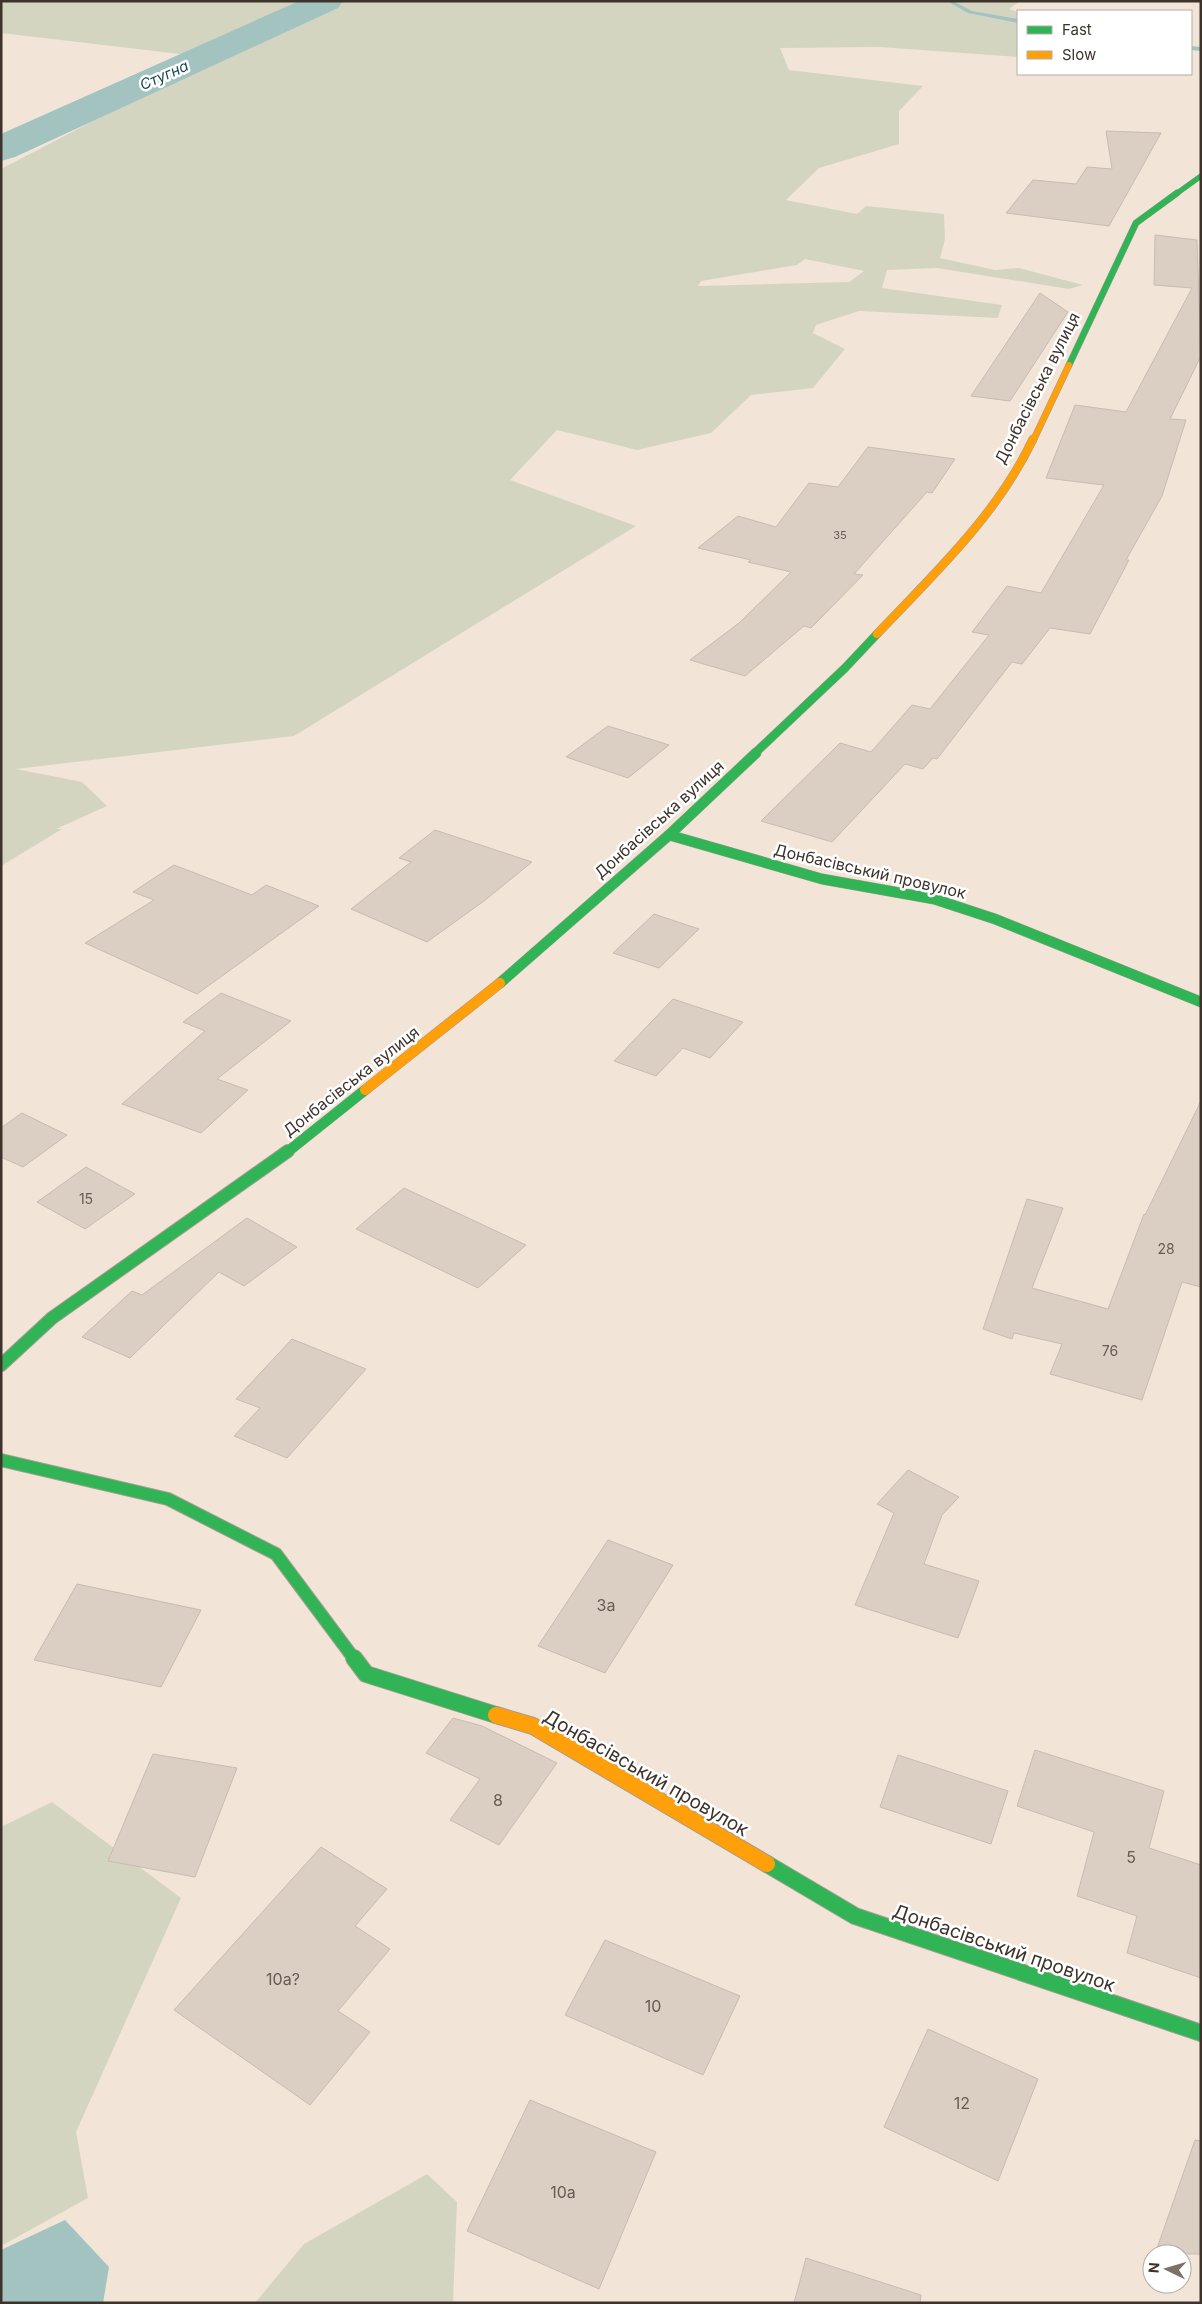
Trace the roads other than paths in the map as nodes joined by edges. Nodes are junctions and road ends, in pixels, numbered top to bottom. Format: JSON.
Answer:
{"nodes":[{"id":1,"x":1201,"y":176,"type":"edge"},
{"id":2,"x":669,"y":835,"type":"junction"},
{"id":3,"x":1201,"y":1002,"type":"edge"},
{"id":4,"x":1,"y":1365,"type":"edge"},
{"id":5,"x":1,"y":1460,"type":"edge"},
{"id":6,"x":1201,"y":2033,"type":"edge"}],
"edges":[{"from":1,"to":2,"type":"street","name":"Донбасівська вулиця"},
{"from":2,"to":3,"type":"street","name":"Донбасівський провулок"},
{"from":2,"to":4,"type":"street","name":"Донбасівська вулиця"},
{"from":5,"to":6,"type":"street","name":"Донбасівський провулок"}]}
